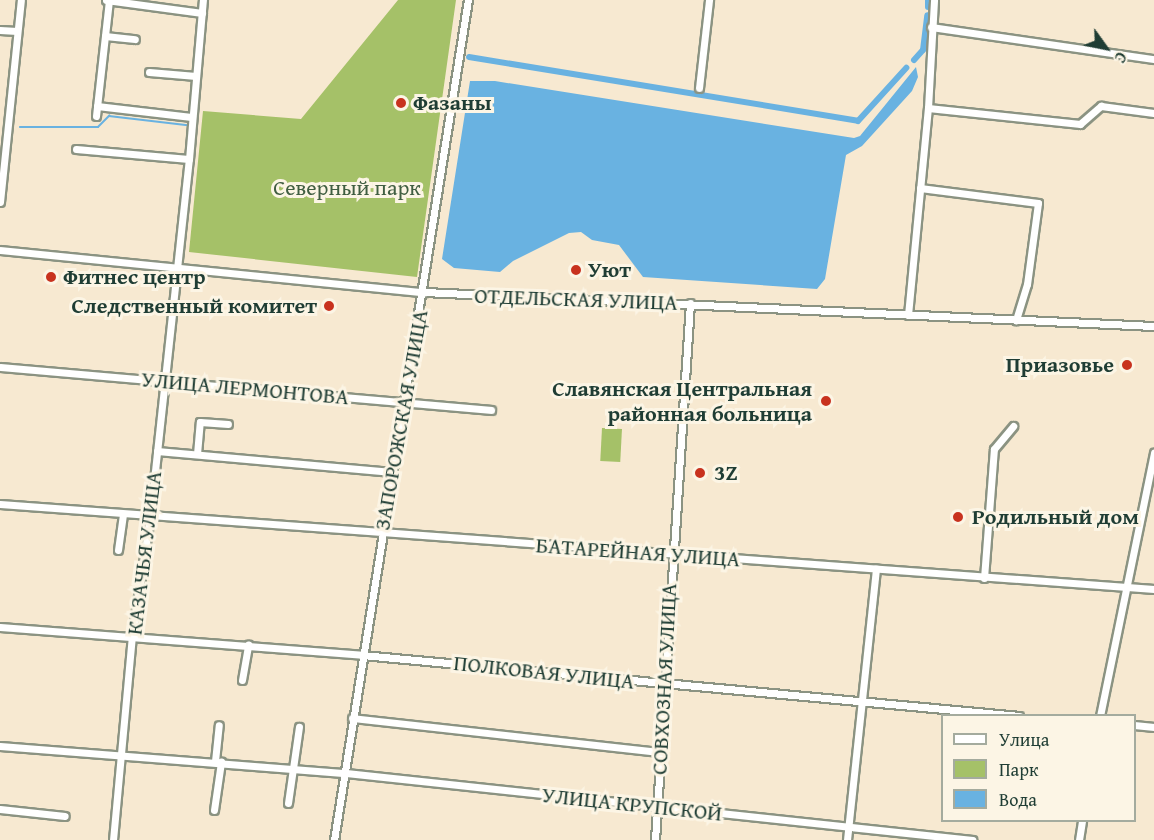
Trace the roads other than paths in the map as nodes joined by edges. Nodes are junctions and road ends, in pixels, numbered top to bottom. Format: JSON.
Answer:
{"nodes":[{"id":1,"x":21,"y":0,"type":"edge"},
{"id":2,"x":104,"y":0,"type":"edge"},
{"id":3,"x":203,"y":0,"type":"edge"},
{"id":4,"x":468,"y":0,"type":"edge"},
{"id":5,"x":710,"y":0,"type":"edge"},
{"id":6,"x":934,"y":0,"type":"edge"},
{"id":7,"x":109,"y":1,"type":"edge"},
{"id":8,"x":202,"y":13,"type":"junction"},
{"id":9,"x":931,"y":27,"type":"junction"},
{"id":10,"x":0,"y":30,"type":"edge"},
{"id":11,"x":17,"y":32,"type":"junction"},
{"id":12,"x":105,"y":36,"type":"junction"},
{"id":13,"x":135,"y":39,"type":"dead end"},
{"id":14,"x":1154,"y":60,"type":"edge"},
{"id":15,"x":149,"y":72,"type":"dead end"},
{"id":16,"x":196,"y":76,"type":"junction"},
{"id":17,"x":699,"y":88,"type":"dead end"},
{"id":18,"x":97,"y":106,"type":"junction"},
{"id":19,"x":928,"y":108,"type":"junction"},
{"id":20,"x":1154,"y":113,"type":"edge"},
{"id":21,"x":96,"y":116,"type":"dead end"},
{"id":22,"x":191,"y":117,"type":"junction"},
{"id":23,"x":4,"y":136,"type":"edge"},
{"id":24,"x":76,"y":149,"type":"dead end"},
{"id":25,"x":189,"y":159,"type":"junction"},
{"id":26,"x":920,"y":188,"type":"junction"},
{"id":27,"x":0,"y":202,"type":"edge"},
{"id":28,"x":0,"y":250,"type":"edge"},
{"id":29,"x":177,"y":266,"type":"junction"},
{"id":30,"x":424,"y":292,"type":"junction"},
{"id":31,"x":690,"y":303,"type":"junction"},
{"id":32,"x":908,"y":315,"type":"junction"},
{"id":33,"x":1016,"y":320,"type":"junction"},
{"id":34,"x":1154,"y":326,"type":"edge"},
{"id":35,"x":0,"y":367,"type":"edge"},
{"id":36,"x":164,"y":381,"type":"junction"},
{"id":37,"x":405,"y":401,"type":"junction"},
{"id":38,"x":491,"y":410,"type":"dead end"},
{"id":39,"x":228,"y":424,"type":"dead end"},
{"id":40,"x":1013,"y":426,"type":"dead end"},
{"id":41,"x":157,"y":451,"type":"junction"},
{"id":42,"x":1154,"y":452,"type":"edge"},
{"id":43,"x":197,"y":454,"type":"junction"},
{"id":44,"x":392,"y":472,"type":"junction"},
{"id":45,"x":0,"y":504,"type":"edge"},
{"id":46,"x":123,"y":514,"type":"junction"},
{"id":47,"x":150,"y":517,"type":"junction"},
{"id":48,"x":381,"y":534,"type":"junction"},
{"id":49,"x":118,"y":550,"type":"dead end"},
{"id":50,"x":671,"y":554,"type":"junction"},
{"id":51,"x":876,"y":569,"type":"junction"},
{"id":52,"x":984,"y":578,"type":"junction"},
{"id":53,"x":1128,"y":587,"type":"junction"},
{"id":54,"x":1154,"y":589,"type":"edge"},
{"id":55,"x":0,"y":627,"type":"edge"},
{"id":56,"x":132,"y":636,"type":"junction"},
{"id":57,"x":248,"y":645,"type":"junction"},
{"id":58,"x":362,"y":655,"type":"junction"},
{"id":59,"x":242,"y":680,"type":"dead end"},
{"id":60,"x":664,"y":684,"type":"junction"},
{"id":61,"x":862,"y":701,"type":"junction"},
{"id":62,"x":998,"y":714,"type":"edge"},
{"id":63,"x":1100,"y":714,"type":"edge"},
{"id":64,"x":352,"y":718,"type":"junction"},
{"id":65,"x":219,"y":725,"type":"dead end"},
{"id":66,"x":1136,"y":725,"type":"edge"},
{"id":67,"x":299,"y":727,"type":"dead end"},
{"id":68,"x":1154,"y":727,"type":"edge"},
{"id":69,"x":0,"y":746,"type":"edge"},
{"id":70,"x":660,"y":752,"type":"junction"},
{"id":71,"x":121,"y":753,"type":"junction"},
{"id":72,"x":218,"y":761,"type":"junction"},
{"id":73,"x":293,"y":768,"type":"junction"},
{"id":74,"x":345,"y":772,"type":"junction"},
{"id":75,"x":288,"y":803,"type":"dead end"},
{"id":76,"x":656,"y":807,"type":"junction"},
{"id":77,"x":0,"y":809,"type":"edge"},
{"id":78,"x":214,"y":810,"type":"dead end"},
{"id":79,"x":65,"y":816,"type":"dead end"},
{"id":80,"x":1082,"y":822,"type":"edge"},
{"id":81,"x":848,"y":826,"type":"junction"},
{"id":82,"x":113,"y":840,"type":"edge"},
{"id":83,"x":334,"y":840,"type":"edge"},
{"id":84,"x":655,"y":840,"type":"edge"},
{"id":85,"x":847,"y":840,"type":"edge"},
{"id":86,"x":972,"y":840,"type":"edge"},
{"id":87,"x":1079,"y":840,"type":"edge"}],
"edges":[{"from":1,"to":11,"type":"street"},
{"from":2,"to":7,"type":"street"},
{"from":3,"to":8,"type":"street"},
{"from":4,"to":30,"type":"street","name":"ЗАПОРОЖСКАЯ УЛИЦА"},
{"from":5,"to":17,"type":"street"},
{"from":6,"to":9,"type":"street"},
{"from":7,"to":8,"type":"street"},
{"from":7,"to":12,"type":"street"},
{"from":8,"to":16,"type":"street"},
{"from":9,"to":14,"type":"street"},
{"from":9,"to":19,"type":"street"},
{"from":10,"to":11,"type":"street"},
{"from":11,"to":23,"type":"street"},
{"from":12,"to":13,"type":"street"},
{"from":12,"to":18,"type":"street"},
{"from":15,"to":16,"type":"street"},
{"from":16,"to":22,"type":"street"},
{"from":18,"to":21,"type":"street"},
{"from":18,"to":22,"type":"street"},
{"from":19,"to":20,"type":"street"},
{"from":19,"to":26,"type":"street"},
{"from":22,"to":25,"type":"street"},
{"from":23,"to":27,"type":"street"},
{"from":24,"to":25,"type":"street"},
{"from":25,"to":29,"type":"street","name":"КАЗАЧЬЯ УЛИЦА"},
{"from":26,"to":32,"type":"street"},
{"from":26,"to":33,"type":"street"},
{"from":28,"to":29,"type":"street","name":"ОТДЕЛЬСКАЯ УЛИЦА"},
{"from":29,"to":30,"type":"street","name":"ОТДЕЛЬСКАЯ УЛИЦА"},
{"from":29,"to":36,"type":"street","name":"КАЗАЧЬЯ УЛИЦА"},
{"from":30,"to":31,"type":"street","name":"ОТДЕЛЬСКАЯ УЛИЦА"},
{"from":30,"to":37,"type":"street","name":"ЗАПОРОЖСКАЯ УЛИЦА"},
{"from":31,"to":32,"type":"street","name":"ОТДЕЛЬСКАЯ УЛИЦА"},
{"from":31,"to":50,"type":"street","name":"СОВХОЗНАЯ УЛИЦА"},
{"from":32,"to":33,"type":"street","name":"ОТДЕЛЬСКАЯ УЛИЦА"},
{"from":33,"to":34,"type":"street","name":"ОТДЕЛЬСКАЯ УЛИЦА"},
{"from":35,"to":36,"type":"street","name":"УЛИЦА ЛЕРМОНТОВА"},
{"from":36,"to":37,"type":"street","name":"УЛИЦА ЛЕРМОНТОВА"},
{"from":36,"to":41,"type":"street","name":"КАЗАЧЬЯ УЛИЦА"},
{"from":37,"to":38,"type":"street","name":"УЛИЦА ЛЕРМОНТОВА"},
{"from":37,"to":44,"type":"street","name":"ЗАПОРОЖСКАЯ УЛИЦА"},
{"from":39,"to":43,"type":"street"},
{"from":40,"to":52,"type":"street"},
{"from":41,"to":43,"type":"street"},
{"from":41,"to":47,"type":"street","name":"КАЗАЧЬЯ УЛИЦА"},
{"from":42,"to":53,"type":"street"},
{"from":43,"to":44,"type":"street"},
{"from":44,"to":48,"type":"street","name":"ЗАПОРОЖСКАЯ УЛИЦА"},
{"from":45,"to":46,"type":"street","name":"БАТАРЕЙНАЯ УЛИЦА"},
{"from":46,"to":47,"type":"street","name":"БАТАРЕЙНАЯ УЛИЦА"},
{"from":46,"to":49,"type":"street"},
{"from":47,"to":48,"type":"street","name":"БАТАРЕЙНАЯ УЛИЦА"},
{"from":47,"to":56,"type":"street","name":"КАЗАЧЬЯ УЛИЦА"},
{"from":48,"to":50,"type":"street","name":"БАТАРЕЙНАЯ УЛИЦА"},
{"from":48,"to":58,"type":"street","name":"ЗАПОРОЖСКАЯ УЛИЦА"},
{"from":50,"to":51,"type":"street","name":"БАТАРЕЙНАЯ УЛИЦА"},
{"from":50,"to":60,"type":"street","name":"СОВХОЗНАЯ УЛИЦА"},
{"from":51,"to":52,"type":"street","name":"БАТАРЕЙНАЯ УЛИЦА"},
{"from":51,"to":61,"type":"street"},
{"from":52,"to":53,"type":"street","name":"БАТАРЕЙНАЯ УЛИЦА"},
{"from":53,"to":54,"type":"street","name":"БАТАРЕЙНАЯ УЛИЦА"},
{"from":53,"to":63,"type":"street"},
{"from":55,"to":56,"type":"street","name":"ПОЛКОВАЯ УЛИЦА"},
{"from":56,"to":57,"type":"street","name":"ПОЛКОВАЯ УЛИЦА"},
{"from":56,"to":71,"type":"street","name":"КАЗАЧЬЯ УЛИЦА"},
{"from":57,"to":58,"type":"street","name":"ПОЛКОВАЯ УЛИЦА"},
{"from":57,"to":59,"type":"street"},
{"from":58,"to":60,"type":"street","name":"ПОЛКОВАЯ УЛИЦА"},
{"from":58,"to":64,"type":"street","name":"ЗАПОРОЖСКАЯ УЛИЦА"},
{"from":60,"to":61,"type":"street","name":"ПОЛКОВАЯ УЛИЦА"},
{"from":60,"to":70,"type":"street","name":"СОВХОЗНАЯ УЛИЦА"},
{"from":61,"to":62,"type":"street","name":"ПОЛКОВАЯ УЛИЦА"},
{"from":61,"to":81,"type":"street"},
{"from":64,"to":70,"type":"street"},
{"from":64,"to":74,"type":"street","name":"ЗАПОРОЖСКАЯ УЛИЦА"},
{"from":65,"to":72,"type":"street"},
{"from":66,"to":68,"type":"street"},
{"from":67,"to":73,"type":"street"},
{"from":69,"to":71,"type":"street","name":"УЛИЦА КРУПСКОЙ"},
{"from":70,"to":76,"type":"street","name":"СОВХОЗНАЯ УЛИЦА"},
{"from":71,"to":72,"type":"street","name":"УЛИЦА КРУПСКОЙ"},
{"from":71,"to":82,"type":"street","name":"КАЗАЧЬЯ УЛИЦА"},
{"from":72,"to":73,"type":"street","name":"УЛИЦА КРУПСКОЙ"},
{"from":72,"to":78,"type":"street"},
{"from":73,"to":74,"type":"street","name":"УЛИЦА КРУПСКОЙ"},
{"from":73,"to":75,"type":"street"},
{"from":74,"to":76,"type":"street","name":"УЛИЦА КРУПСКОЙ"},
{"from":74,"to":83,"type":"street","name":"ЗАПОРОЖСКАЯ УЛИЦА"},
{"from":76,"to":81,"type":"street","name":"УЛИЦА КРУПСКОЙ"},
{"from":76,"to":84,"type":"street","name":"СОВХОЗНАЯ УЛИЦА"},
{"from":77,"to":79,"type":"street"},
{"from":80,"to":87,"type":"street"},
{"from":81,"to":85,"type":"street"},
{"from":81,"to":86,"type":"street","name":"УЛИЦА КРУПСКОЙ"}]}
